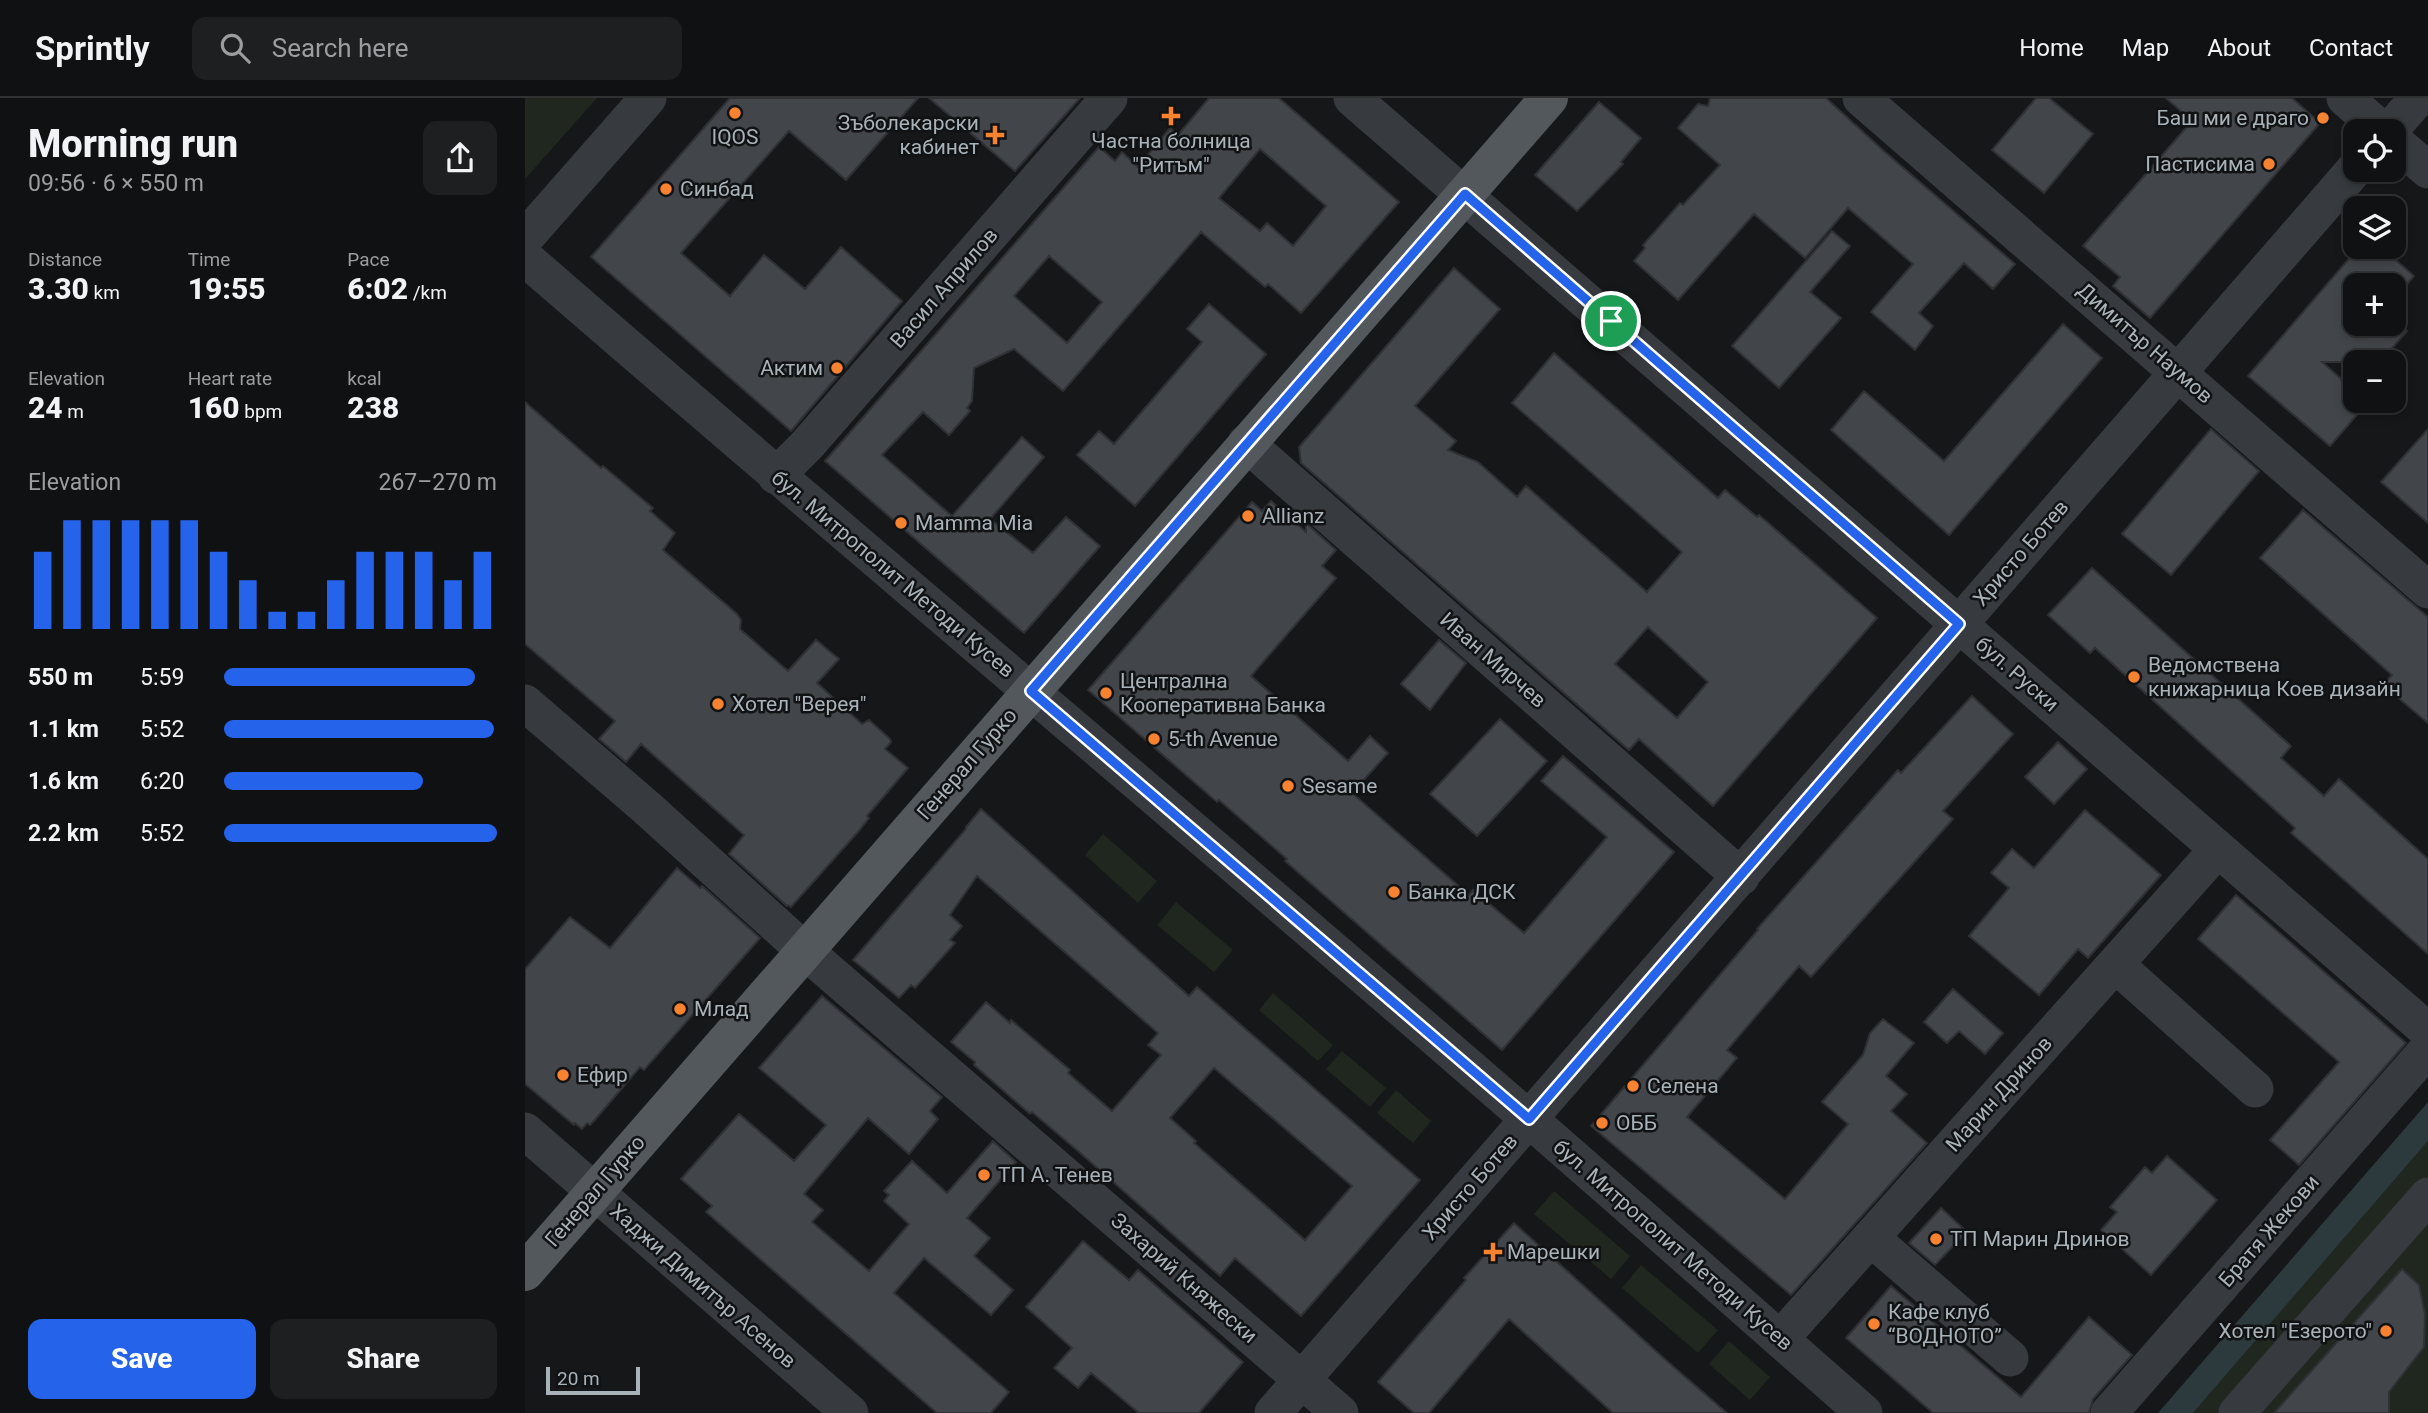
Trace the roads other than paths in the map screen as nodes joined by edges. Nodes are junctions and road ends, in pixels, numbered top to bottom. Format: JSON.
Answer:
{"nodes":[{"id":1,"x":648,"y":98,"type":"edge"},
{"id":2,"x":1109,"y":98,"type":"edge"},
{"id":3,"x":1352,"y":98,"type":"edge"},
{"id":4,"x":1549,"y":98,"type":"edge"},
{"id":5,"x":1861,"y":98,"type":"edge"},
{"id":6,"x":2345,"y":98,"type":"edge"},
{"id":7,"x":2417,"y":98,"type":"edge"},
{"id":8,"x":2369,"y":119,"type":"edge"},
{"id":9,"x":2399,"y":119,"type":"edge"},
{"id":10,"x":2406,"y":151,"type":"edge"},
{"id":11,"x":2428,"y":170,"type":"edge"},
{"id":12,"x":2344,"y":182,"type":"edge"},
{"id":13,"x":1465,"y":194,"type":"junction"},
{"id":14,"x":525,"y":238,"type":"edge"},
{"id":15,"x":525,"y":258,"type":"edge"},
{"id":16,"x":2179,"y":372,"type":"junction"},
{"id":17,"x":1246,"y":443,"type":"junction"},
{"id":18,"x":776,"y":476,"type":"junction"},
{"id":19,"x":2428,"y":590,"type":"edge"},
{"id":20,"x":1959,"y":624,"type":"junction"},
{"id":21,"x":1031,"y":691,"type":"junction"},
{"id":22,"x":525,"y":703,"type":"edge"},
{"id":23,"x":2218,"y":849,"type":"junction"},
{"id":24,"x":1741,"y":877,"type":"junction"},
{"id":25,"x":805,"y":951,"type":"junction"},
{"id":26,"x":2115,"y":964,"type":"junction"},
{"id":27,"x":2428,"y":1031,"type":"edge"},
{"id":28,"x":2428,"y":1049,"type":"edge"},
{"id":29,"x":2255,"y":1089,"type":"dead end"},
{"id":30,"x":1529,"y":1119,"type":"junction"},
{"id":31,"x":525,"y":1131,"type":"edge"},
{"id":32,"x":595,"y":1191,"type":"junction"},
{"id":33,"x":2428,"y":1196,"type":"edge"},
{"id":34,"x":1871,"y":1238,"type":"junction"},
{"id":35,"x":525,"y":1272,"type":"edge"},
{"id":36,"x":1780,"y":1339,"type":"junction"},
{"id":37,"x":2010,"y":1358,"type":"dead end"},
{"id":38,"x":1302,"y":1379,"type":"junction"},
{"id":39,"x":850,"y":1413,"type":"edge"},
{"id":40,"x":1273,"y":1413,"type":"edge"},
{"id":41,"x":1340,"y":1413,"type":"edge"},
{"id":42,"x":1864,"y":1413,"type":"edge"},
{"id":43,"x":2109,"y":1413,"type":"edge"},
{"id":44,"x":2237,"y":1413,"type":"edge"}],
"edges":[{"from":1,"to":14,"type":"street"},
{"from":2,"to":18,"type":"street","name":"Васил Априлов"},
{"from":3,"to":13,"type":"street","name":"бул. Руски"},
{"from":4,"to":13,"type":"main road","name":"Генерал Гурко"},
{"from":5,"to":16,"type":"street","name":"Димитър Наумов"},
{"from":6,"to":8,"type":"street"},
{"from":7,"to":9,"type":"street"},
{"from":10,"to":11,"type":"street"},
{"from":12,"to":16,"type":"street","name":"Христо Ботев"},
{"from":13,"to":17,"type":"main road","name":"Генерал Гурко"},
{"from":13,"to":20,"type":"street","name":"бул. Руски"},
{"from":15,"to":18,"type":"street","name":"бул. Митрополит Методи Кусев"},
{"from":16,"to":19,"type":"street","name":"Димитър Наумов"},
{"from":16,"to":20,"type":"street","name":"Христо Ботев"},
{"from":17,"to":21,"type":"main road","name":"Генерал Гурко"},
{"from":17,"to":24,"type":"street","name":"Иван Мирчев"},
{"from":18,"to":21,"type":"street","name":"бул. Митрополит Методи Кусев"},
{"from":20,"to":23,"type":"street","name":"бул. Руски"},
{"from":20,"to":24,"type":"street","name":"Христо Ботев"},
{"from":21,"to":25,"type":"main road","name":"Генерал Гурко"},
{"from":21,"to":30,"type":"street","name":"бул. Митрополит Методи Кусев"},
{"from":22,"to":25,"type":"street","name":"Захарий Княжески"},
{"from":23,"to":26,"type":"street","name":"Марин Дринов"},
{"from":23,"to":27,"type":"street","name":"бул. Руски"},
{"from":24,"to":30,"type":"street","name":"Христо Ботев"},
{"from":25,"to":32,"type":"main road","name":"Генерал Гурко"},
{"from":25,"to":38,"type":"street","name":"Захарий Княжески"},
{"from":26,"to":29,"type":"street"},
{"from":26,"to":34,"type":"street","name":"Марин Дринов"},
{"from":28,"to":43,"type":"street","name":"Братя Жекови"},
{"from":30,"to":36,"type":"street","name":"бул. Митрополит Методи Кусев"},
{"from":30,"to":38,"type":"street","name":"Христо Ботев"},
{"from":31,"to":32,"type":"street","name":"Хаджи Димитър Асенов"},
{"from":32,"to":35,"type":"main road","name":"Генерал Гурко"},
{"from":32,"to":39,"type":"street","name":"Хаджи Димитър Асенов"},
{"from":33,"to":44,"type":"street"},
{"from":34,"to":36,"type":"street","name":"Марин Дринов"},
{"from":34,"to":37,"type":"street"},
{"from":36,"to":42,"type":"street","name":"бул. Митрополит Методи Кусев"},
{"from":38,"to":40,"type":"street","name":"Христо Ботев"},
{"from":38,"to":41,"type":"street","name":"Захарий Княжески"}]}
